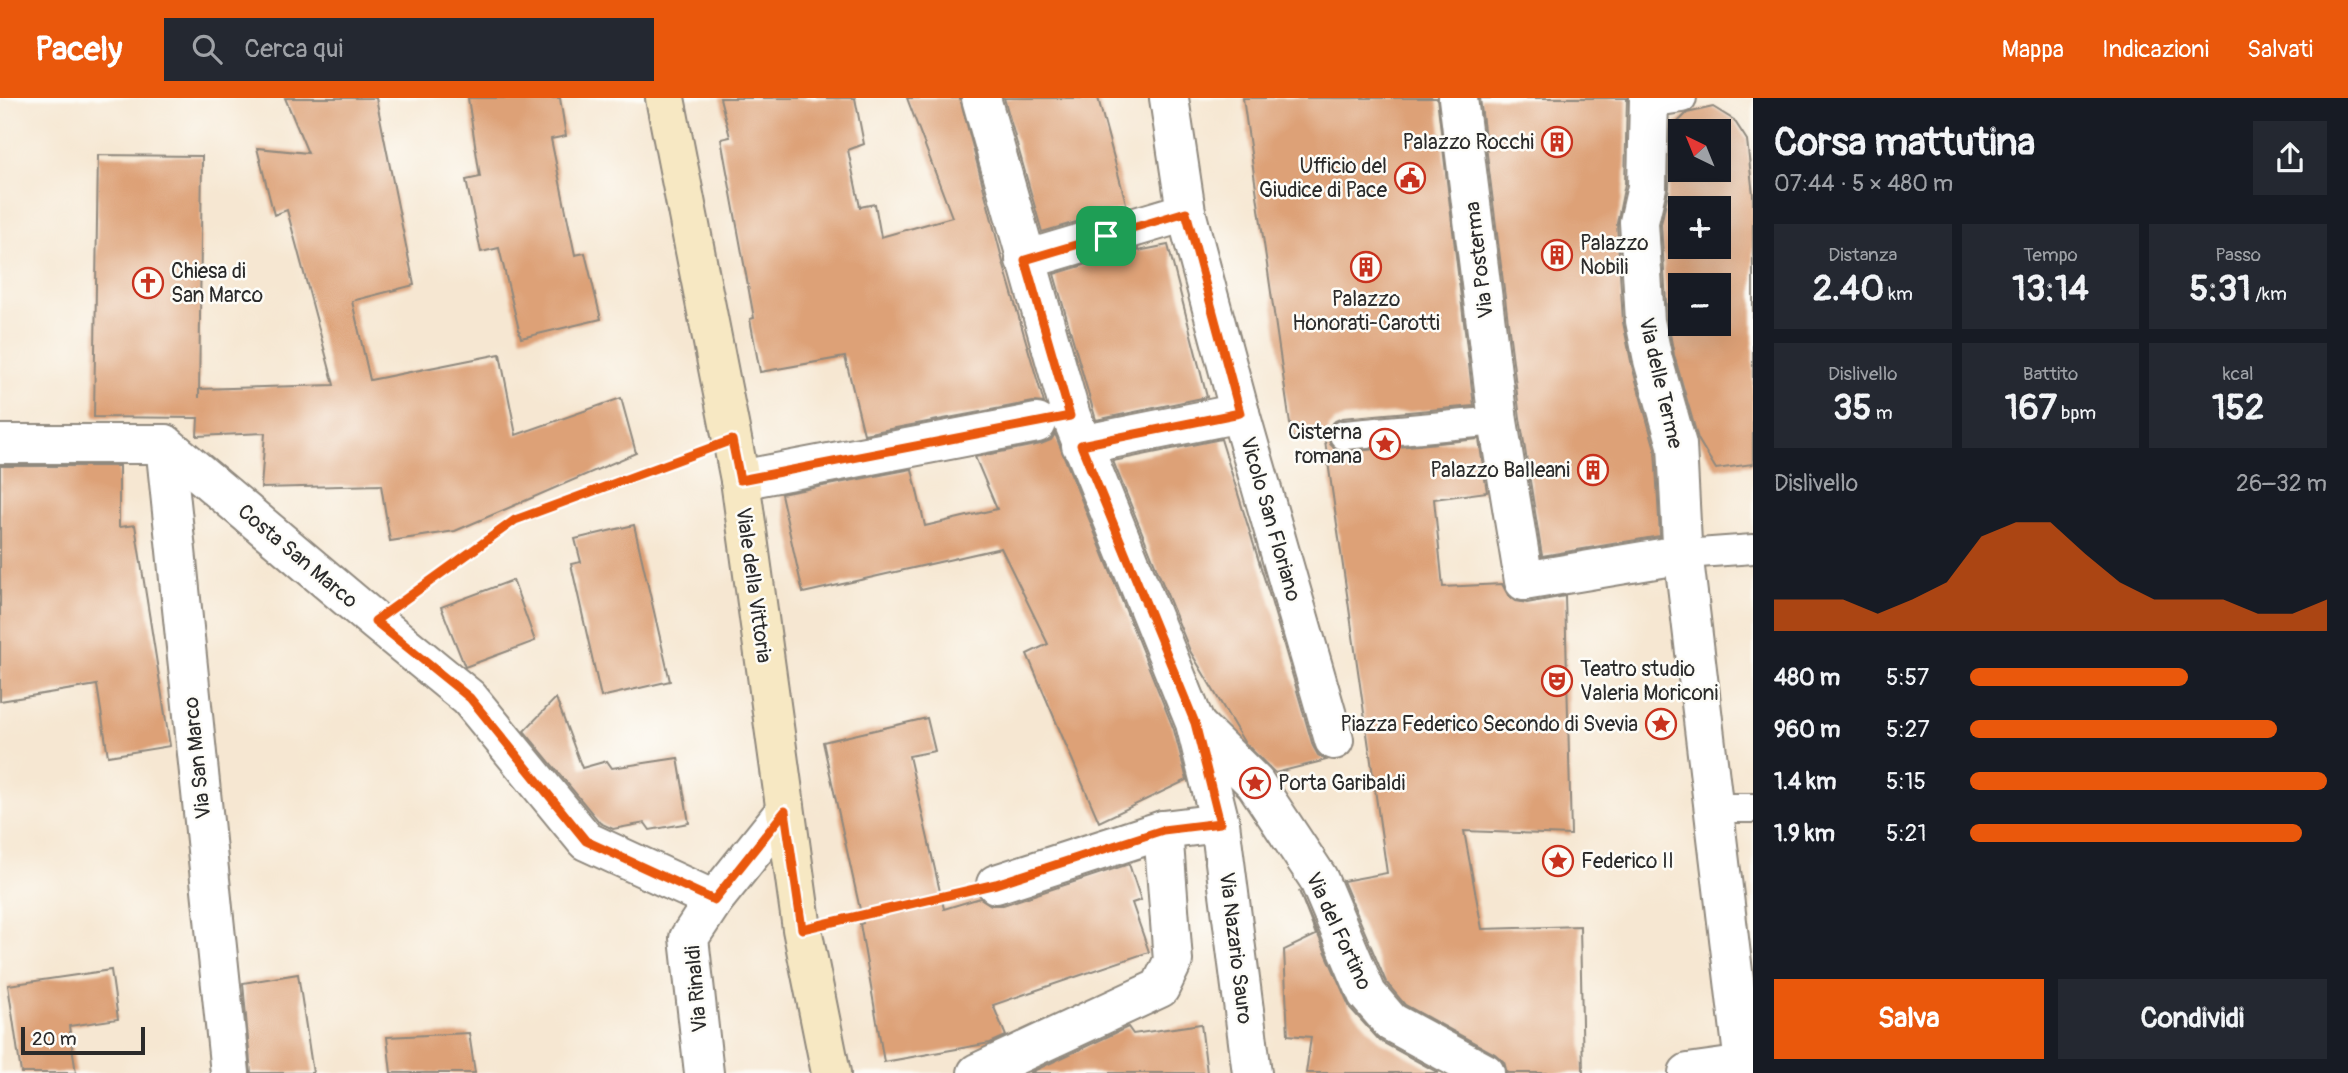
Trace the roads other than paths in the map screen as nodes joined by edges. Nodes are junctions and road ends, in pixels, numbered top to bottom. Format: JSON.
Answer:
{"nodes":[{"id":1,"x":665,"y":98,"type":"edge"},
{"id":2,"x":981,"y":98,"type":"edge"},
{"id":3,"x":1169,"y":98,"type":"edge"},
{"id":4,"x":1458,"y":98,"type":"edge"},
{"id":5,"x":1660,"y":100,"type":"edge"},
{"id":6,"x":1186,"y":212,"type":"junction"},
{"id":7,"x":1025,"y":260,"type":"junction"},
{"id":8,"x":1240,"y":413,"type":"junction"},
{"id":9,"x":1498,"y":421,"type":"junction"},
{"id":10,"x":1063,"y":428,"type":"junction"},
{"id":11,"x":1343,"y":435,"type":"dead end"},
{"id":12,"x":0,"y":444,"type":"edge"},
{"id":13,"x":165,"y":444,"type":"junction"},
{"id":14,"x":740,"y":480,"type":"junction"},
{"id":15,"x":1684,"y":549,"type":"junction"},
{"id":16,"x":1753,"y":549,"type":"edge"},
{"id":17,"x":1195,"y":723,"type":"junction"},
{"id":18,"x":1334,"y":740,"type":"dead end"},
{"id":19,"x":1714,"y":808,"type":"junction"},
{"id":20,"x":1753,"y":808,"type":"edge"},
{"id":21,"x":785,"y":811,"type":"junction"},
{"id":22,"x":1220,"y":823,"type":"junction"},
{"id":23,"x":1163,"y":830,"type":"junction"},
{"id":24,"x":996,"y":884,"type":"road end"},
{"id":25,"x":714,"y":900,"type":"junction"},
{"id":26,"x":1748,"y":1067,"type":"edge"},
{"id":27,"x":230,"y":1073,"type":"edge"},
{"id":28,"x":704,"y":1073,"type":"edge"},
{"id":29,"x":831,"y":1073,"type":"edge"},
{"id":30,"x":977,"y":1073,"type":"edge"},
{"id":31,"x":1252,"y":1073,"type":"edge"},
{"id":32,"x":1485,"y":1073,"type":"edge"},
{"id":33,"x":1688,"y":1073,"type":"edge"}],
"edges":[{"from":1,"to":14,"type":"main road","name":"Viale della Vittoria"},
{"from":2,"to":7,"type":"street"},
{"from":3,"to":6,"type":"street"},
{"from":4,"to":9,"type":"street","name":"Via Posterma"},
{"from":5,"to":15,"type":"street","name":"Via delle Terme"},
{"from":6,"to":7,"type":"street"},
{"from":6,"to":8,"type":"street"},
{"from":7,"to":10,"type":"street"},
{"from":8,"to":10,"type":"street","name":"Vicolo San Floriano"},
{"from":8,"to":18,"type":"street","name":"Vicolo San Floriano"},
{"from":9,"to":11,"type":"street"},
{"from":9,"to":15,"type":"street","name":"Via Posterma"},
{"from":10,"to":14,"type":"street","name":"Vicolo San Floriano"},
{"from":10,"to":17,"type":"street"},
{"from":12,"to":13,"type":"street"},
{"from":13,"to":25,"type":"street","name":"Costa San Marco"},
{"from":13,"to":27,"type":"street","name":"Via San Marco"},
{"from":14,"to":21,"type":"main road","name":"Viale della Vittoria"},
{"from":15,"to":16,"type":"street"},
{"from":15,"to":19,"type":"street"},
{"from":17,"to":22,"type":"street","name":"Via Nazario Sauro"},
{"from":17,"to":32,"type":"street","name":"Via del Fortino"},
{"from":19,"to":20,"type":"street"},
{"from":19,"to":26,"type":"street"},
{"from":21,"to":25,"type":"street","name":"Via Rinaldi"},
{"from":21,"to":29,"type":"main road","name":"Viale della Vittoria"},
{"from":22,"to":23,"type":"street"},
{"from":22,"to":31,"type":"street","name":"Via Nazario Sauro"},
{"from":23,"to":24,"type":"street"},
{"from":23,"to":30,"type":"street"},
{"from":25,"to":28,"type":"street","name":"Via Rinaldi"},
{"from":26,"to":33,"type":"street"}]}
